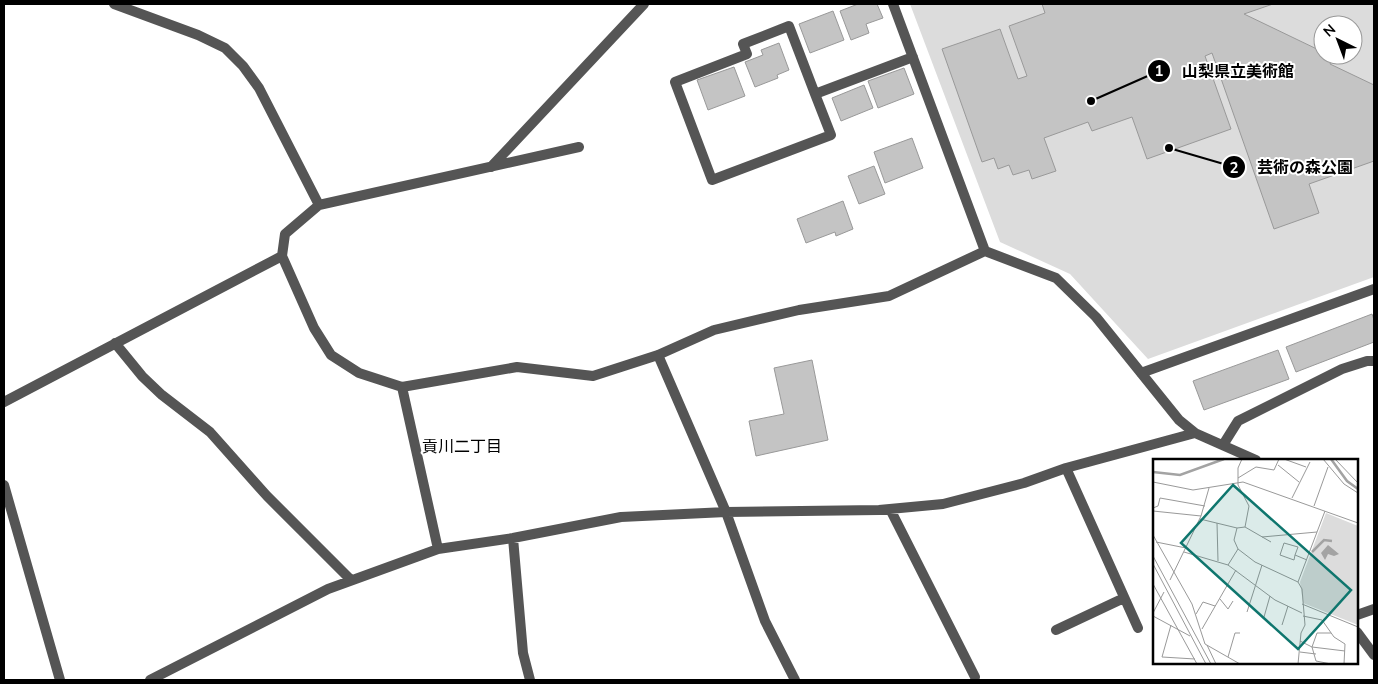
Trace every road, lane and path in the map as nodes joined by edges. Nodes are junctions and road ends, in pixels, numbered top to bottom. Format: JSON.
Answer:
{"nodes":[{"id":1,"x":114,"y":4,"type":"edge"},
{"id":2,"x":644,"y":4,"type":"edge"},
{"id":3,"x":893,"y":4,"type":"edge"},
{"id":4,"x":913,"y":57,"type":"junction"},
{"id":5,"x":815,"y":94,"type":"junction"},
{"id":6,"x":580,"y":147,"type":"dead end"},
{"id":7,"x":491,"y":167,"type":"junction"},
{"id":8,"x":319,"y":205,"type":"junction"},
{"id":9,"x":986,"y":251,"type":"junction"},
{"id":10,"x":282,"y":256,"type":"junction"},
{"id":11,"x":1374,"y":289,"type":"edge"},
{"id":12,"x":115,"y":343,"type":"junction"},
{"id":13,"x":658,"y":355,"type":"junction"},
{"id":14,"x":1374,"y":361,"type":"edge"},
{"id":15,"x":1141,"y":373,"type":"junction"},
{"id":16,"x":402,"y":388,"type":"junction"},
{"id":17,"x":4,"y":402,"type":"edge"},
{"id":18,"x":1195,"y":434,"type":"junction"},
{"id":19,"x":1223,"y":444,"type":"junction"},
{"id":20,"x":1254,"y":459,"type":"edge"},
{"id":21,"x":1066,"y":468,"type":"junction"},
{"id":22,"x":4,"y":485,"type":"edge"},
{"id":23,"x":890,"y":509,"type":"junction"},
{"id":24,"x":726,"y":512,"type":"junction"},
{"id":25,"x":513,"y":538,"type":"junction"},
{"id":26,"x":438,"y":549,"type":"junction"},
{"id":27,"x":351,"y":580,"type":"junction"},
{"id":28,"x":1124,"y":598,"type":"junction"},
{"id":29,"x":1374,"y":609,"type":"edge"},
{"id":30,"x":1358,"y":615,"type":"edge"},
{"id":31,"x":1138,"y":628,"type":"dead end"},
{"id":32,"x":1056,"y":630,"type":"dead end"},
{"id":33,"x":1358,"y":633,"type":"edge"},
{"id":34,"x":1374,"y":654,"type":"edge"},
{"id":35,"x":975,"y":677,"type":"dead end"},
{"id":36,"x":60,"y":680,"type":"edge"},
{"id":37,"x":150,"y":680,"type":"edge"},
{"id":38,"x":530,"y":680,"type":"edge"},
{"id":39,"x":795,"y":680,"type":"edge"}],
"edges":[{"from":1,"to":8,"type":"street"},
{"from":2,"to":7,"type":"street"},
{"from":3,"to":4,"type":"street"},
{"from":4,"to":5,"type":"street"},
{"from":4,"to":9,"type":"street"},
{"from":5,"to":5,"type":"street"},
{"from":6,"to":7,"type":"street"},
{"from":7,"to":8,"type":"street"},
{"from":8,"to":10,"type":"street"},
{"from":9,"to":13,"type":"street"},
{"from":9,"to":15,"type":"street"},
{"from":10,"to":12,"type":"street"},
{"from":10,"to":16,"type":"street"},
{"from":11,"to":15,"type":"street"},
{"from":12,"to":17,"type":"street"},
{"from":12,"to":27,"type":"street"},
{"from":13,"to":16,"type":"street"},
{"from":13,"to":24,"type":"street"},
{"from":14,"to":19,"type":"street"},
{"from":15,"to":18,"type":"street"},
{"from":16,"to":26,"type":"street"},
{"from":18,"to":19,"type":"street"},
{"from":18,"to":21,"type":"street"},
{"from":19,"to":20,"type":"street"},
{"from":21,"to":23,"type":"street"},
{"from":21,"to":28,"type":"street"},
{"from":22,"to":36,"type":"street"},
{"from":23,"to":24,"type":"street"},
{"from":23,"to":35,"type":"street"},
{"from":24,"to":25,"type":"street"},
{"from":24,"to":39,"type":"street"},
{"from":25,"to":26,"type":"street"},
{"from":25,"to":38,"type":"street"},
{"from":26,"to":27,"type":"street"},
{"from":27,"to":37,"type":"street"},
{"from":28,"to":31,"type":"street"},
{"from":28,"to":32,"type":"street"},
{"from":29,"to":30,"type":"street"},
{"from":33,"to":34,"type":"street"}]}
